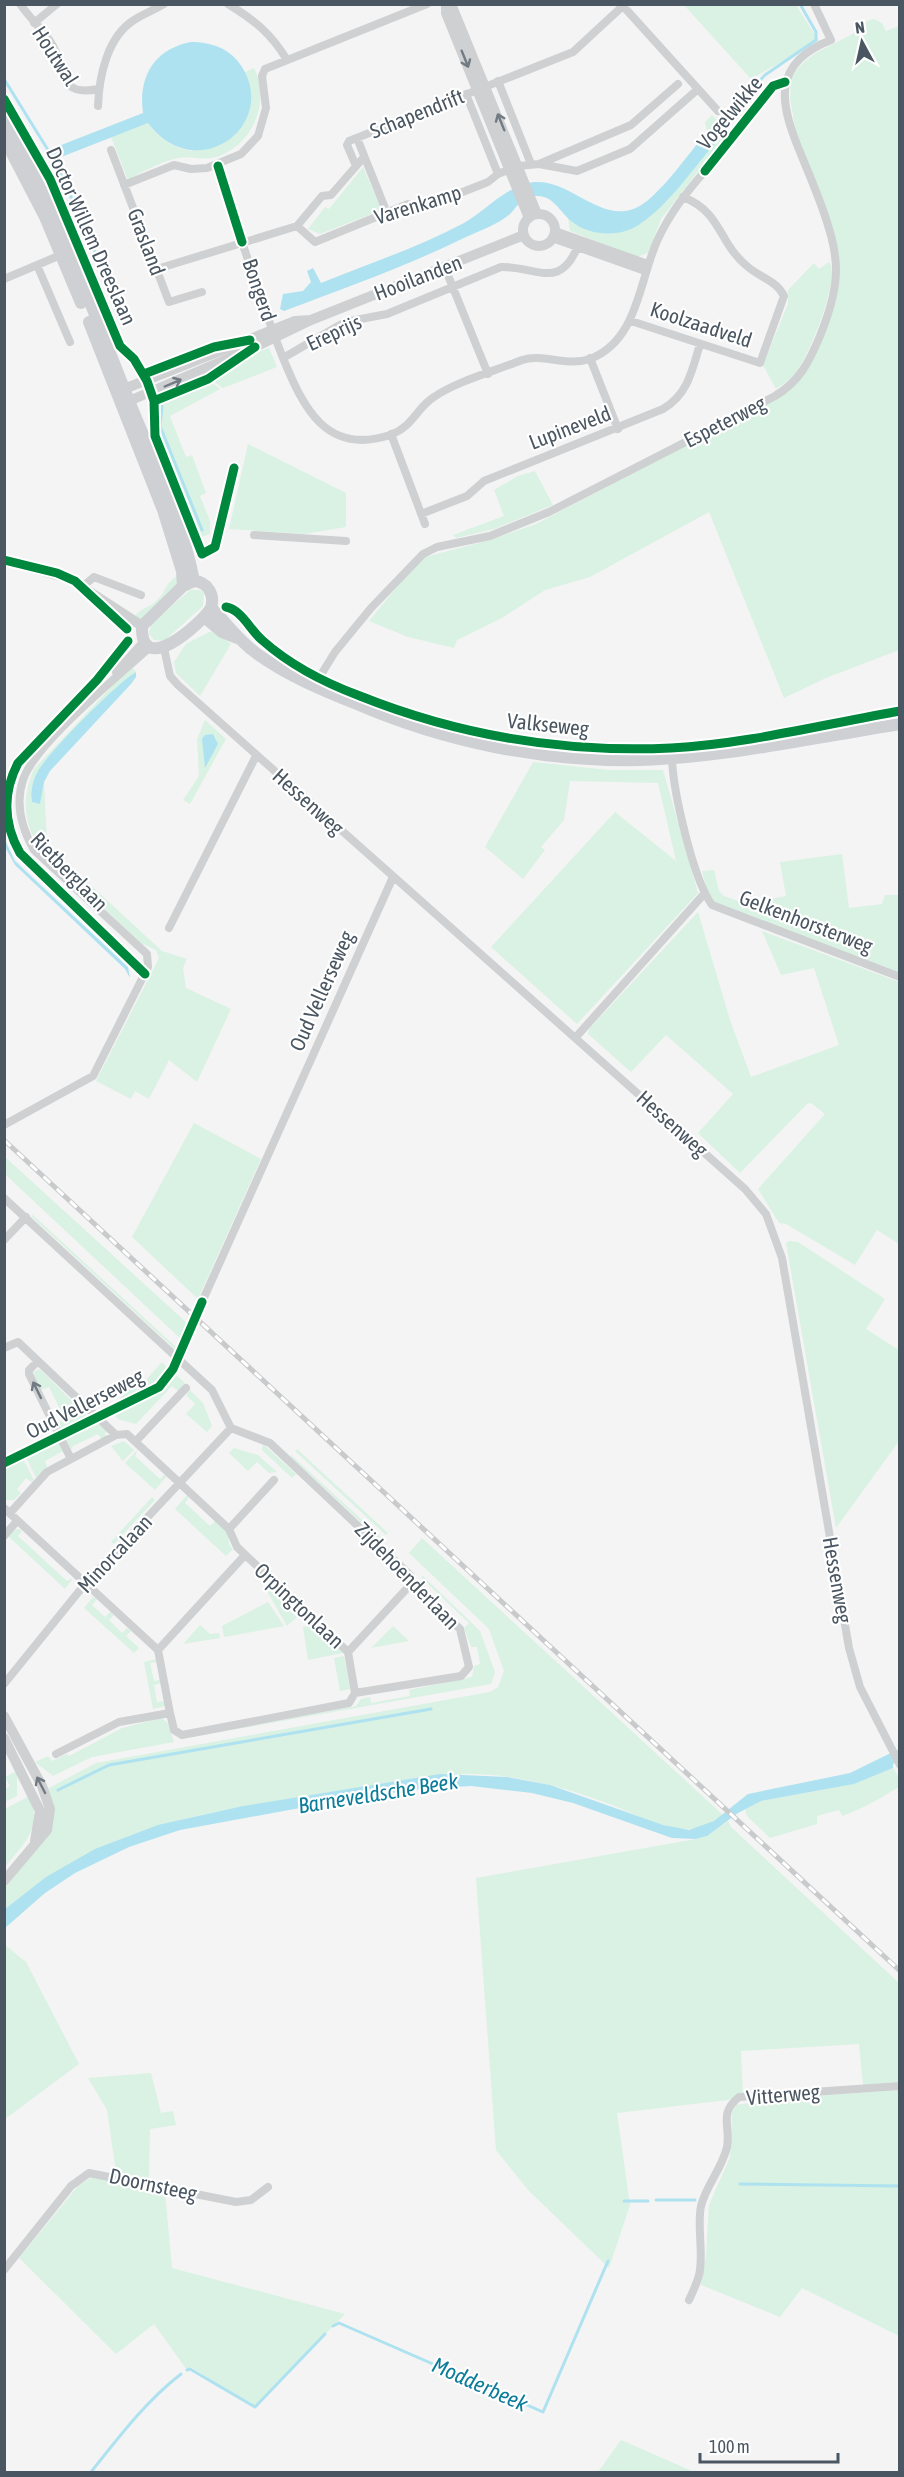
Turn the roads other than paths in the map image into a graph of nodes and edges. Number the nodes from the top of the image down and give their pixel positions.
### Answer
1 (20, 4) edge
2 (57, 4) edge
3 (164, 4) edge
4 (228, 4) edge
5 (428, 4) edge
6 (446, 4) edge
7 (451, 4) edge
8 (814, 4) edge
9 (624, 5) edge
10 (34, 23) junction
11 (287, 60) junction
12 (498, 81) junction
13 (678, 84) dead end
14 (482, 88) junction
15 (98, 89) junction
16 (698, 89) junction
17 (466, 94) junction
18 (98, 106) dead end
19 (718, 111) dead end
20 (4, 121) edge
21 (631, 125) junction
22 (4, 138) edge
23 (357, 138) junction
24 (641, 140) junction
25 (111, 150) dead end
26 (567, 151) junction
27 (364, 157) junction
28 (535, 164) junction
29 (356, 166) junction
30 (568, 170) junction
31 (705, 171) dead end
32 (516, 173) junction
33 (498, 174) junction
34 (124, 185) junction
35 (682, 197) junction
36 (387, 213) junction
37 (533, 216) junction
38 (297, 226) junction
39 (524, 235) junction
40 (554, 235) junction
41 (242, 242) junction
42 (579, 244) junction
43 (65, 253) junction
44 (37, 265) junction
45 (445, 268) junction
46 (647, 268) junction
47 (157, 269) junction
48 (4, 279) edge
49 (453, 288) junction
50 (202, 292) dead end
51 (631, 321) junction
52 (274, 335) junction
53 (70, 342) dead end
54 (700, 344) junction
55 (283, 358) junction
56 (590, 358) junction
57 (488, 374) junction
58 (124, 396) junction
59 (618, 429) junction
60 (391, 434) junction
61 (421, 514) junction
62 (425, 524) dead end
63 (254, 535) dead end
64 (346, 541) dead end
65 (4, 560) edge
66 (189, 584) junction
67 (82, 587) junction
68 (141, 595) dead end
69 (207, 612) junction
70 (142, 626) junction
71 (147, 644) junction
72 (164, 648) junction
73 (314, 686) junction
74 (900, 724) edge
75 (256, 756) junction
76 (672, 758) junction
77 (393, 877) junction
78 (704, 894) junction
79 (169, 928) dead end
80 (900, 977) edge
81 (576, 1037) junction
82 (4, 1125) edge
83 (4, 1198) edge
84 (26, 1217) junction
85 (4, 1240) edge
86 (202, 1302) dead end
87 (4, 1348) edge
88 (38, 1361) junction
89 (186, 1388) dead end
90 (231, 1428) junction
91 (116, 1435) junction
92 (136, 1442) junction
93 (71, 1459) junction
94 (274, 1480) dead end
95 (180, 1484) junction
96 (7, 1510) edge
97 (17, 1521) junction
98 (229, 1529) junction
99 (4, 1536) edge
100 (245, 1555) junction
101 (412, 1583) junction
102 (85, 1584) junction
103 (158, 1650) junction
104 (348, 1652) junction
105 (4, 1684) edge
106 (355, 1693) junction
107 (170, 1713) junction
108 (4, 1716) edge
109 (4, 1738) edge
110 (56, 1754) dead end
111 (899, 1763) edge
112 (34, 1844) junction
113 (4, 1881) edge
114 (900, 2086) edge
115 (268, 2187) dead end
116 (4, 2270) edge
117 (689, 2300) dead end

1 - 10 street, Houtwal
2 - 10 street
3 - 15 street
4 - 11 street
5 - 11 street
6 -> 14 street
7 - 14 street
8 - 73 street, Espeterweg
9 - 12 street, Schapendrift
9 - 16 street
10 - 15 street, Houtwal
11 - 34 street
12 - 14 street, Schapendrift
12 - 28 street
13 - 21 street
14 - 17 street, Schapendrift
14 - 32 street
15 - 18 street
16 - 19 street
16 - 24 street
17 - 23 street, Schapendrift
17 - 33 street
20 - 43 main road, Doctor Willem Dreeslaan
21 - 24 street
21 - 26 street
22 - 43 main road, Doctor Willem Dreeslaan
23 - 27 street, Schapendrift
23 - 29 street, Schapendrift
24 - 30 street
25 - 34 street, Grasland
26 - 28 street
26 - 30 street
27 - 29 street, Schapendrift
27 - 36 street
28 - 30 street
28 - 32 street, Varenkamp
29 - 38 street, Schapendrift
31 - 35 street, Vogelwikke
32 - 33 street, Varenkamp
32 - 37 street
33 - 36 street, Varenkamp
34 - 47 street, Grasland
35 - 46 street, Vogelwikke
35 - 54 street, Koolzaadveld
36 - 38 street, Varenkamp
37 - 39 street
37 - 40 street
38 - 41 street
39 - 40 street
39 - 45 street, Hooilanden
40 - 42 street
41 - 47 street
41 - 52 street, Bongerd
42 - 46 street
42 - 49 street, Ereprijs
43 - 44 street
43 - 58 main road, Doctor Willem Dreeslaan
44 - 48 street
44 - 53 street
45 - 49 street
45 - 52 street, Hooilanden
46 - 51 street, Vogelwikke
47 - 50 street, Grasland
49 - 55 street, Ereprijs
49 - 57 street
51 - 54 street, Koolzaadveld
51 - 56 street, Vogelwikke
52 - 55 street, Vogelwikke
52 - 58 street, Hooilanden
54 - 59 street, Lupineveld
55 - 60 street, Vogelwikke
56 - 57 street, Vogelwikke
56 - 59 street
57 - 60 street, Vogelwikke
58 - 66 main road, Doctor Willem Dreeslaan
59 - 61 street, Lupineveld
60 - 61 street
61 - 62 street
63 - 64 street
65 - 67 street
66 - 69 main road
66 - 70 main road
67 - 68 street
67 - 70 street
69 - 72 main road
69 - 73 main road, Valkseweg
70 - 71 main road
71 - 72 main road
71 - 82 street, Rietberglaan
72 - 75 street, Hessenweg
73 - 76 main road, Valkseweg
74 - 76 main road, Valkseweg
75 - 77 street, Hessenweg
75 - 79 street
76 - 78 street
77 - 81 street, Hessenweg
77 - 86 street, Oud Vellerseweg
78 - 80 street, Gelkenhorsterweg
78 - 81 street
81 - 111 street, Hessenweg
83 - 84 street
84 - 85 street
84 - 90 street
87 - 88 street
88 - 91 street
93 -> 88 street
89 - 92 street
90 - 95 street, Minorcalaan
90 - 101 street, Zijdehoenderlaan
91 - 92 street
91 - 93 street
92 - 95 street, Orpingtonlaan
93 - 96 street
94 - 98 street
95 - 98 street, Orpingtonlaan
95 - 102 street, Minorcalaan
96 - 97 street
97 - 99 street
97 - 102 street
98 - 100 street, Orpingtonlaan
100 - 103 street, Orpingtonlaan
100 - 104 street, Orpingtonlaan
101 - 104 street
101 - 106 street, Zijdehoenderlaan
102 - 103 street
102 - 105 street, Minorcalaan
103 - 107 street
104 - 106 street, Orpingtonlaan
106 - 107 street, Zijdehoenderlaan
107 - 110 street
112 -> 108 street
109 - 112 street
112 - 113 street
114 - 117 street, Vitterweg
115 - 116 street, Doornsteeg

